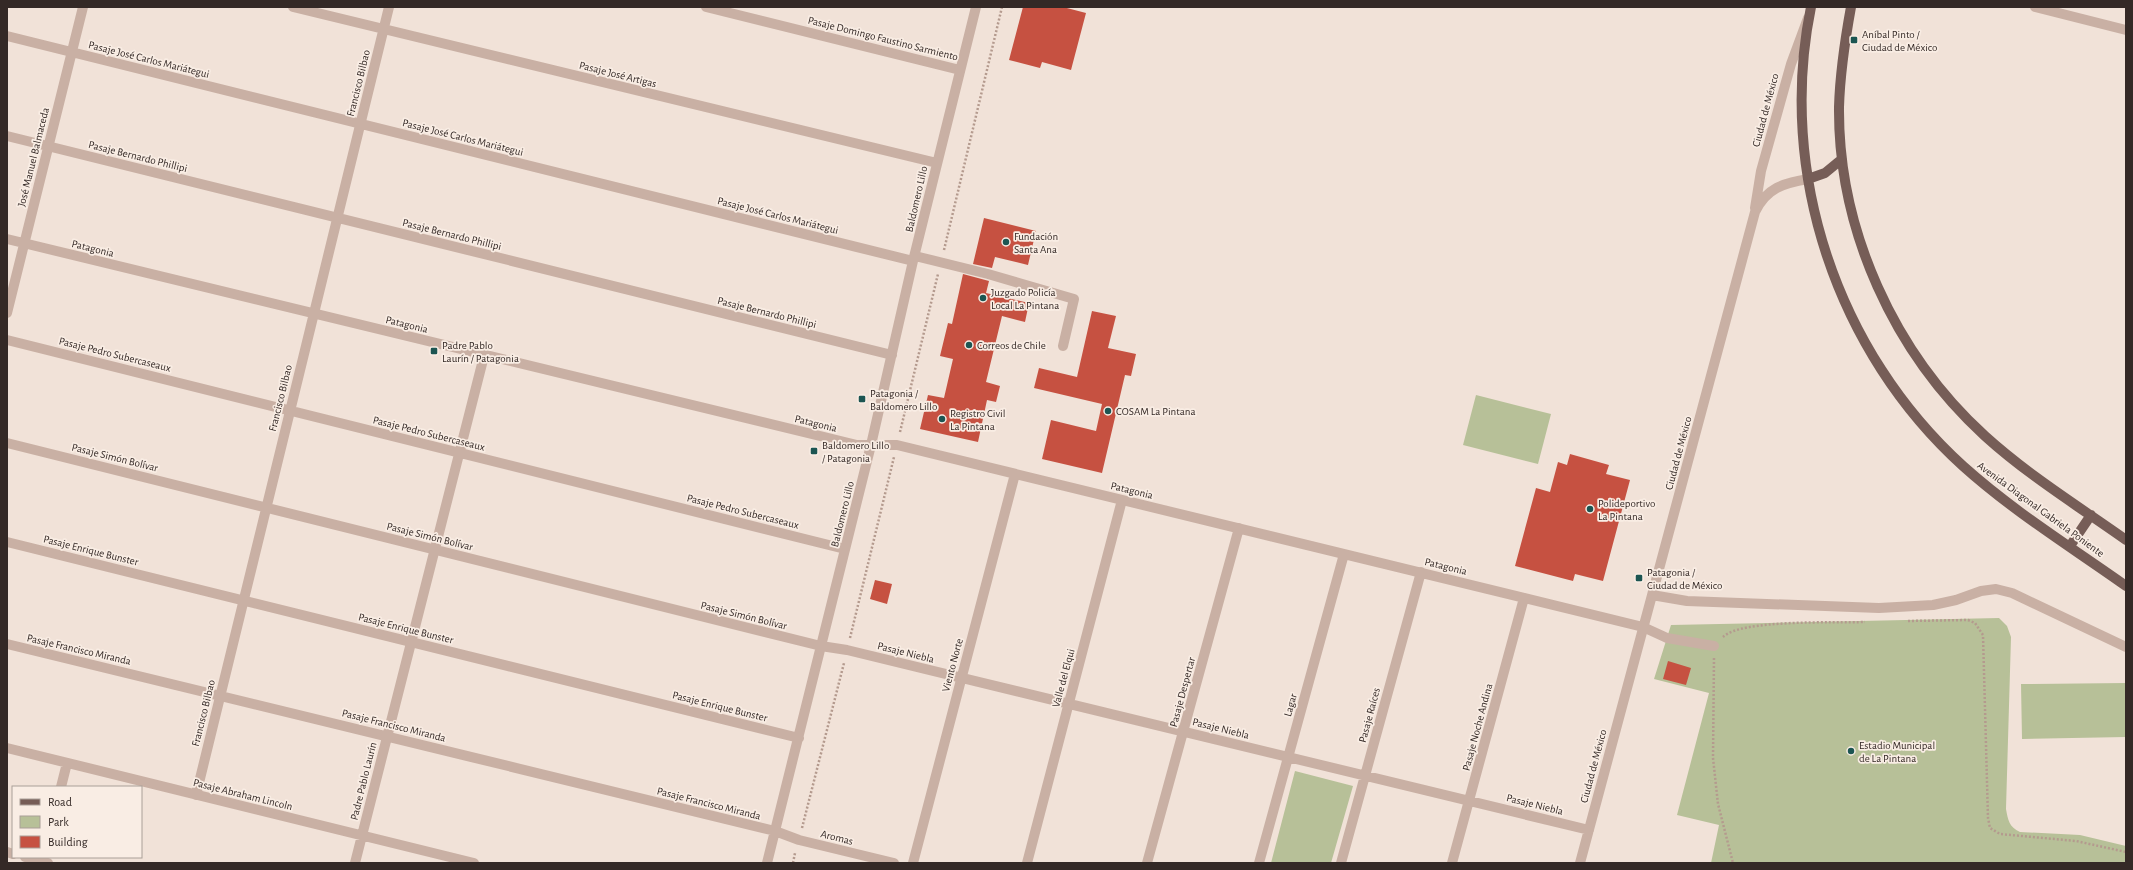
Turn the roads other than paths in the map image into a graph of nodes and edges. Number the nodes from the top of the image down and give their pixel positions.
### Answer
1 (83, 7) edge
2 (293, 7) edge
3 (389, 7) edge
4 (706, 7) edge
5 (976, 7) edge
6 (1851, 7) edge
7 (2035, 7) edge
8 (1810, 12) edge
9 (383, 30) junction
10 (2126, 30) edge
11 (7, 36) edge
12 (71, 52) junction
13 (960, 70) junction
14 (360, 124) junction
15 (7, 136) edge
16 (48, 146) junction
17 (1842, 159) junction
18 (937, 163) junction
19 (1808, 179) junction
20 (1755, 212) junction
21 (337, 217) junction
22 (7, 239) edge
23 (24, 243) junction
24 (914, 259) junction
25 (7, 313) edge
26 (313, 314) junction
27 (7, 340) edge
28 (1063, 346) dead end
29 (892, 355) junction
30 (484, 356) junction
31 (290, 410) junction
32 (7, 442) edge
33 (871, 445) junction
34 (460, 453) junction
35 (1015, 474) junction
36 (1122, 500) junction
37 (266, 508) junction
38 (2091, 515) junction
39 (1239, 528) junction
40 (2126, 540) edge
41 (7, 542) edge
42 (2070, 546) junction
43 (845, 549) junction
44 (435, 550) junction
45 (1344, 554) junction
46 (1421, 572) junction
47 (2126, 586) edge
48 (1652, 595) junction
49 (1524, 598) junction
50 (243, 600) junction
51 (1643, 627) junction
52 (412, 642) junction
53 (7, 644) edge
54 (821, 646) junction
55 (1714, 646) road end
56 (2126, 646) edge
57 (847, 650) joint
58 (962, 678) junction
59 (220, 695) junction
60 (1069, 704) junction
61 (1183, 732) junction
62 (387, 736) junction
63 (798, 738) junction
64 (7, 748) edge
65 (1288, 757) junction
66 (67, 763) junction
67 (1365, 775) junction
68 (61, 786) edge
69 (196, 795) junction
70 (1469, 801) junction
71 (1589, 830) junction
72 (775, 831) junction
73 (362, 836) junction
74 (30, 858) edge
75 (43, 861) edge
76 (354, 863) edge
77 (474, 863) edge
78 (767, 863) edge
79 (894, 863) edge
80 (912, 863) edge
81 (1027, 863) edge
82 (1147, 863) edge
83 (1259, 863) edge
84 (1341, 863) edge
85 (1452, 863) edge
86 (1580, 863) edge

1 - 12 street, José Manuel Balmaceda
2 - 9 street, Pasaje José Artigas
3 - 9 street, Francisco Bilbao
4 - 13 street, Pasaje Domingo Faustino Sarmiento
5 - 13 street, Baldomero Lillo
6 - 17 main road, Avenida Diagonal Gabriela Poniente
7 - 10 street
8 - 19 main road, Avenida Diagonal Gabriela Poniente
8 - 20 street, Ciudad de México
9 - 14 street, Francisco Bilbao
9 - 18 street, Pasaje José Artigas
11 - 12 street, Pasaje José Carlos Mariátegui
12 - 14 street, Pasaje José Carlos Mariátegui
12 - 16 street, José Manuel Balmaceda
13 - 18 street, Baldomero Lillo
14 - 21 street, Francisco Bilbao
14 - 24 street, Pasaje José Carlos Mariátegui
15 - 16 street, Pasaje Bernardo Phillipi
16 - 21 street, Pasaje Bernardo Phillipi
16 - 23 street, José Manuel Balmaceda
17 - 19 main road
17 - 38 main road, Avenida Diagonal Gabriela Poniente
18 - 24 street, Baldomero Lillo
19 - 20 street, Ciudad de México
19 - 42 main road, Avenida Diagonal Gabriela Poniente
20 - 48 street, Ciudad de México
21 - 26 street, Francisco Bilbao
21 - 29 street, Pasaje Bernardo Phillipi
22 - 23 street, Patagonia
23 - 25 street, José Manuel Balmaceda
23 - 26 street, Patagonia
24 - 28 street, Pasaje José Carlos Mariátegui
24 - 29 street, Baldomero Lillo
26 - 30 street, Patagonia
26 - 31 street, Francisco Bilbao
27 - 31 street, Pasaje Pedro Subercaseaux
29 - 33 street, Baldomero Lillo
30 - 33 street, Patagonia
30 - 34 street, Padre Pablo Laurín
31 - 34 street, Pasaje Pedro Subercaseaux
31 - 37 street, Francisco Bilbao
32 - 37 street, Pasaje Simón Bolívar
33 - 35 street, Patagonia
33 - 43 street, Baldomero Lillo
34 - 43 street, Pasaje Pedro Subercaseaux
34 - 44 street, Padre Pablo Laurín
35 - 36 street, Patagonia
35 - 58 street, Viento Norte
36 - 39 street, Patagonia
36 - 60 street, Valle del Elqui
37 - 44 street, Pasaje Simón Bolívar
37 - 50 street, Francisco Bilbao
38 - 40 main road, Avenida Diagonal Gabriela Poniente
38 - 42 main road
39 - 45 street, Patagonia
39 - 61 street, Pasaje Despertar
41 - 50 street, Pasaje Enrique Bunster
42 - 47 main road, Avenida Diagonal Gabriela Poniente
43 - 54 street, Baldomero Lillo
44 - 52 street, Padre Pablo Laurín
44 - 54 street, Pasaje Simón Bolívar
45 - 46 street, Patagonia
45 - 65 street, Lagar
46 - 49 street, Patagonia
46 - 67 street, Pasaje Raíces
48 - 51 street, Ciudad de México
48 - 56 street
49 - 51 street, Patagonia
49 - 70 street, Pasaje Noche Andina
50 - 52 street, Pasaje Enrique Bunster
50 - 59 street, Francisco Bilbao
51 - 55 street, Patagonia
51 - 71 street, Ciudad de México
52 - 62 street, Padre Pablo Laurín
52 - 63 street, Pasaje Enrique Bunster
53 - 59 street, Pasaje Francisco Miranda
54 - 57 street, Pasaje Simón Bolívar
54 - 63 street, Baldomero Lillo
57 - 58 street, Pasaje Niebla
58 - 60 street, Pasaje Niebla
58 - 80 street, Viento Norte
59 - 62 street, Pasaje Francisco Miranda
59 - 69 street, Francisco Bilbao
60 - 61 street, Pasaje Niebla
60 - 81 street, Valle del Elqui
61 - 65 street, Pasaje Niebla
61 - 82 street, Pasaje Despertar
62 - 72 street, Pasaje Francisco Miranda
62 - 73 street, Padre Pablo Laurín
63 - 72 street, Baldomero Lillo
64 - 66 street, Pasaje Abraham Lincoln
65 - 67 street, Pasaje Niebla
65 - 83 street, Lagar
66 - 68 street
66 - 69 street, Pasaje Abraham Lincoln
67 - 70 street, Pasaje Niebla
67 - 84 street, Pasaje Raíces
69 - 73 street, Pasaje Abraham Lincoln
70 - 71 street, Pasaje Niebla
70 - 85 street, Pasaje Noche Andina
71 - 86 street, Ciudad de México
72 - 78 street, Baldomero Lillo
72 - 79 street, Aromas
73 - 76 street, Padre Pablo Laurín
73 - 77 street, Pasaje Abraham Lincoln
74 - 75 street

